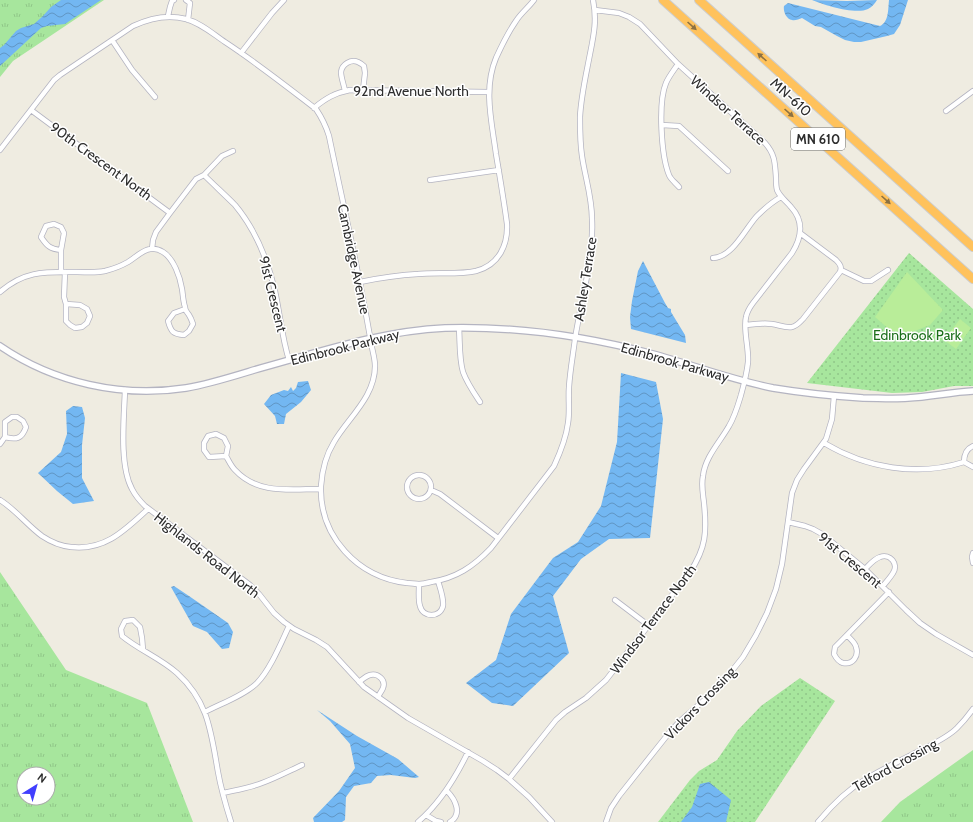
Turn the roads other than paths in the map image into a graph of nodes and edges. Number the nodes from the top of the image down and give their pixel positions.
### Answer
1 (174, 0) edge
2 (186, 0) edge
3 (284, 0) edge
4 (534, 0) edge
5 (593, 0) edge
6 (663, 0) edge
7 (698, 0) edge
8 (595, 10) junction
9 (168, 16) junction
10 (188, 20) junction
11 (112, 40) junction
12 (242, 53) junction
13 (678, 64) junction
14 (363, 90) junction
15 (345, 91) junction
16 (973, 91) edge
17 (488, 92) junction
18 (155, 97) dead end
19 (314, 108) junction
20 (31, 110) junction
21 (946, 111) dead end
22 (662, 125) junction
23 (843, 130) junction
24 (0, 150) edge
25 (233, 151) dead end
26 (499, 170) junction
27 (728, 171) dead end
28 (204, 175) junction
29 (430, 180) dead end
30 (679, 187) dead end
31 (781, 197) junction
32 (170, 213) junction
33 (800, 232) junction
34 (973, 241) edge
35 (973, 247) edge
36 (152, 249) junction
37 (61, 250) junction
38 (713, 258) dead end
39 (841, 270) junction
40 (888, 270) dead end
41 (63, 272) junction
42 (973, 279) edge
43 (360, 282) junction
44 (0, 292) edge
45 (66, 304) junction
46 (185, 309) junction
47 (746, 325) junction
48 (459, 328) junction
49 (576, 337) junction
50 (370, 338) junction
51 (0, 346) edge
52 (289, 360) junction
53 (744, 381) junction
54 (125, 390) junction
55 (973, 391) edge
56 (834, 396) junction
57 (480, 402) dead end
58 (5, 437) junction
59 (824, 443) junction
60 (0, 444) edge
61 (973, 446) edge
62 (226, 456) junction
63 (964, 462) junction
64 (973, 467) edge
65 (321, 489) junction
66 (431, 490) junction
67 (0, 500) edge
68 (148, 509) junction
69 (788, 522) junction
70 (498, 538) junction
71 (973, 553) edge
72 (973, 563) edge
73 (865, 569) junction
74 (438, 581) junction
75 (419, 584) junction
76 (883, 586) junction
77 (888, 592) junction
78 (615, 600) dead end
79 (648, 625) junction
80 (289, 626) junction
81 (847, 635) junction
82 (142, 650) junction
83 (973, 655) edge
84 (359, 682) junction
85 (378, 697) junction
86 (973, 709) edge
87 (205, 712) junction
88 (468, 752) junction
89 (302, 765) dead end
90 (509, 779) junction
91 (447, 791) junction
92 (223, 793) junction
93 (426, 815) junction
94 (231, 822) edge
95 (418, 822) edge
96 (441, 822) edge
97 (450, 822) edge
98 (552, 822) edge
99 (606, 822) edge
100 (818, 822) edge

1 - 9 street
2 - 10 street
3 - 12 street
4 - 17 street
5 - 8 street, Ashley Terrace
6 -> 42 highway, MN-610 / MN 610
23 -> 7 highway, MN-610 / MN 610
8 - 13 street, Windsor Terrace
8 - 49 street, Ashley Terrace
9 - 10 street, Cambridge Avenue
9 - 11 street
10 - 12 street, Cambridge Avenue
11 - 18 street
11 - 20 street
12 - 19 street, Cambridge Avenue
13 - 22 street
13 - 31 street, Windsor Terrace
14 - 15 street, 92nd Avenue North
14 - 15 street
14 - 17 street, 92nd Avenue North
15 - 19 street, 92nd Avenue North
16 - 21 street
17 - 26 street
19 - 43 street, Cambridge Avenue
20 - 24 street
20 - 32 street, 90th Crescent North
22 - 27 street
22 - 30 street
23 - 34 highway
23 - 35 highway, MN-610 / MN 610
25 - 28 street
26 - 29 street
26 - 43 street
28 - 32 street
28 - 52 street, 91st Crescent
31 - 33 street, Windsor Terrace
31 - 38 street
32 - 36 street
33 - 39 street
33 - 47 street
36 - 41 street
36 - 46 street
37 - 37 street
37 - 41 street
39 - 40 street
39 - 47 street
41 - 44 street
41 - 45 street
43 - 50 street, Cambridge Avenue
45 - 45 street
46 - 46 street
47 - 53 street
48 - 49 street, Edinbrook Parkway
48 - 50 street, Edinbrook Parkway
48 - 57 street
49 - 53 street, Edinbrook Parkway
49 - 70 street, Ashley Terrace
50 - 52 street, Edinbrook Parkway
50 - 65 street, Cambridge Avenue
51 - 54 street, Edinbrook Parkway
52 - 54 street, Edinbrook Parkway
53 - 56 street, Edinbrook Parkway
53 - 79 street, Windsor Terrace North
54 - 68 street, Highlands Road North
55 - 56 street, Edinbrook Parkway
56 - 59 street, Vickors Crossing
58 - 58 street
58 - 60 street
59 - 63 street
59 - 69 street, Vickors Crossing
61 - 63 street
62 - 62 street
62 - 65 street
63 - 64 street
65 - 75 street, Cambridge Avenue
66 - 66 street
66 - 70 street
67 - 68 street
68 - 80 street, Highlands Road North
69 - 73 street, 91st Crescent
69 - 99 street, Vickors Crossing
70 - 74 street, Ashley Terrace
71 - 72 street
73 - 76 street, 91st Crescent
73 - 76 street
74 - 75 street, Ashley Terrace
74 - 75 street
76 - 77 street, 91st Crescent
77 - 81 street, 91st Crescent
77 - 83 street, 91st Crescent
78 - 79 street
79 - 90 street, Windsor Terrace North
80 - 84 street, Highlands Road North
80 - 87 street
81 - 81 street, 91st Crescent
82 - 82 street
82 - 87 street
84 - 85 street, Highlands Road North
84 - 85 street
85 - 88 street, Highlands Road North
86 - 100 street, Telford Crossing
87 - 92 street
88 - 90 street, Highlands Road North
88 - 91 street
89 - 92 street
90 - 98 street, Highlands Road North
91 - 93 street
91 - 97 street
92 - 94 street
93 - 95 street
93 - 96 street

